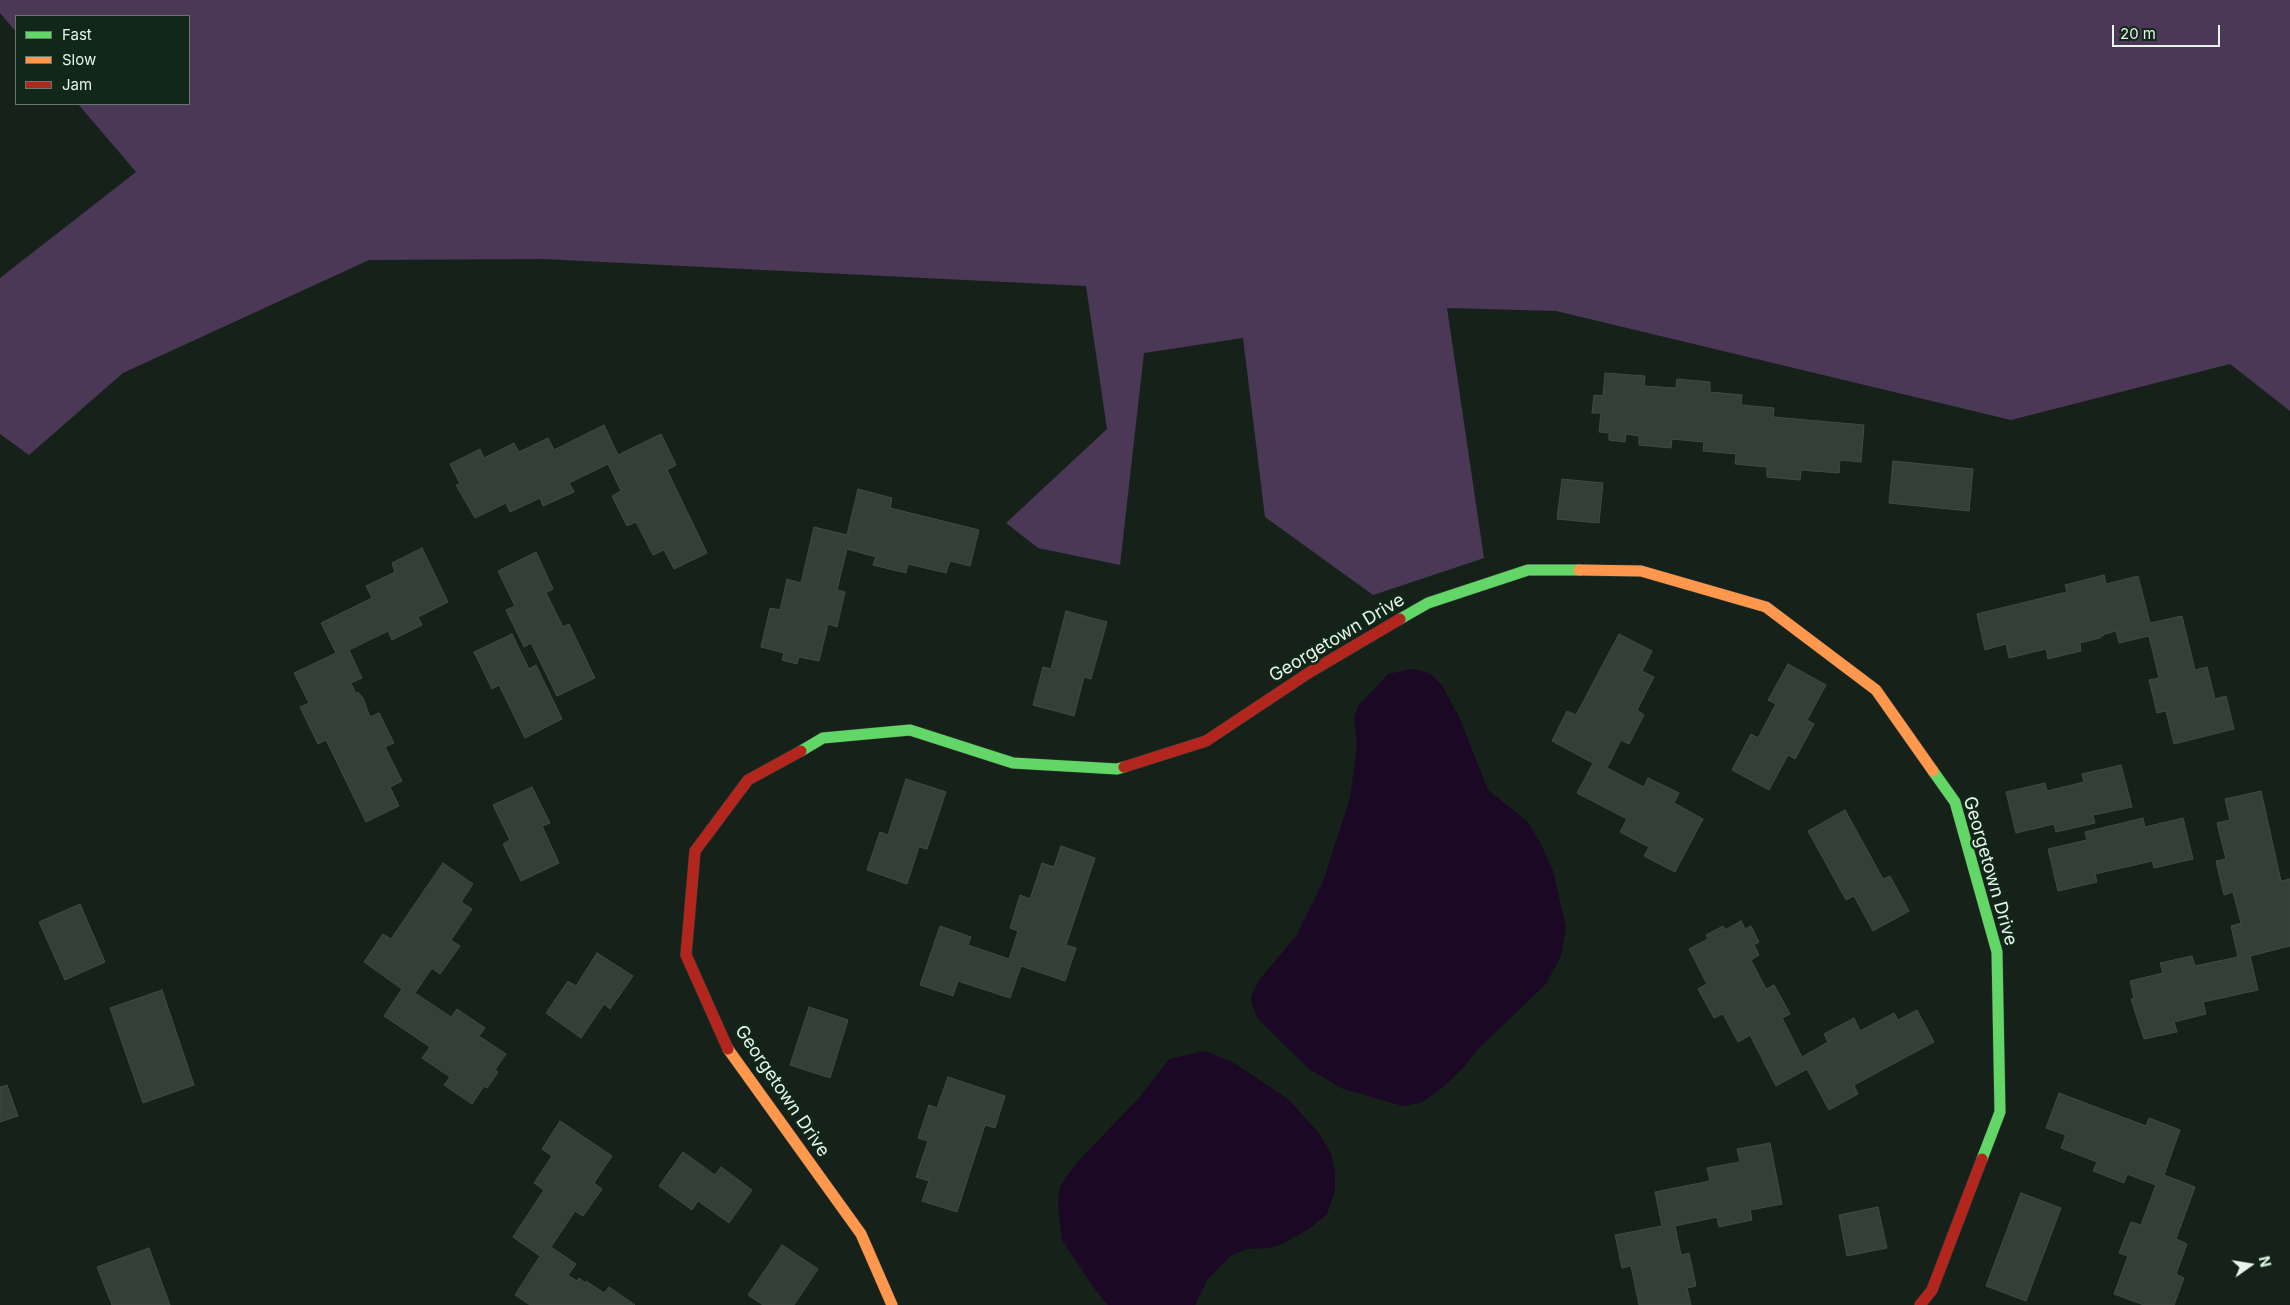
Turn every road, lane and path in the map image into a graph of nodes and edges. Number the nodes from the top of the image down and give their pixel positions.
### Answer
1 (892, 1305) edge
2 (1920, 1305) edge

1 - 2 street, Georgetown Drive

